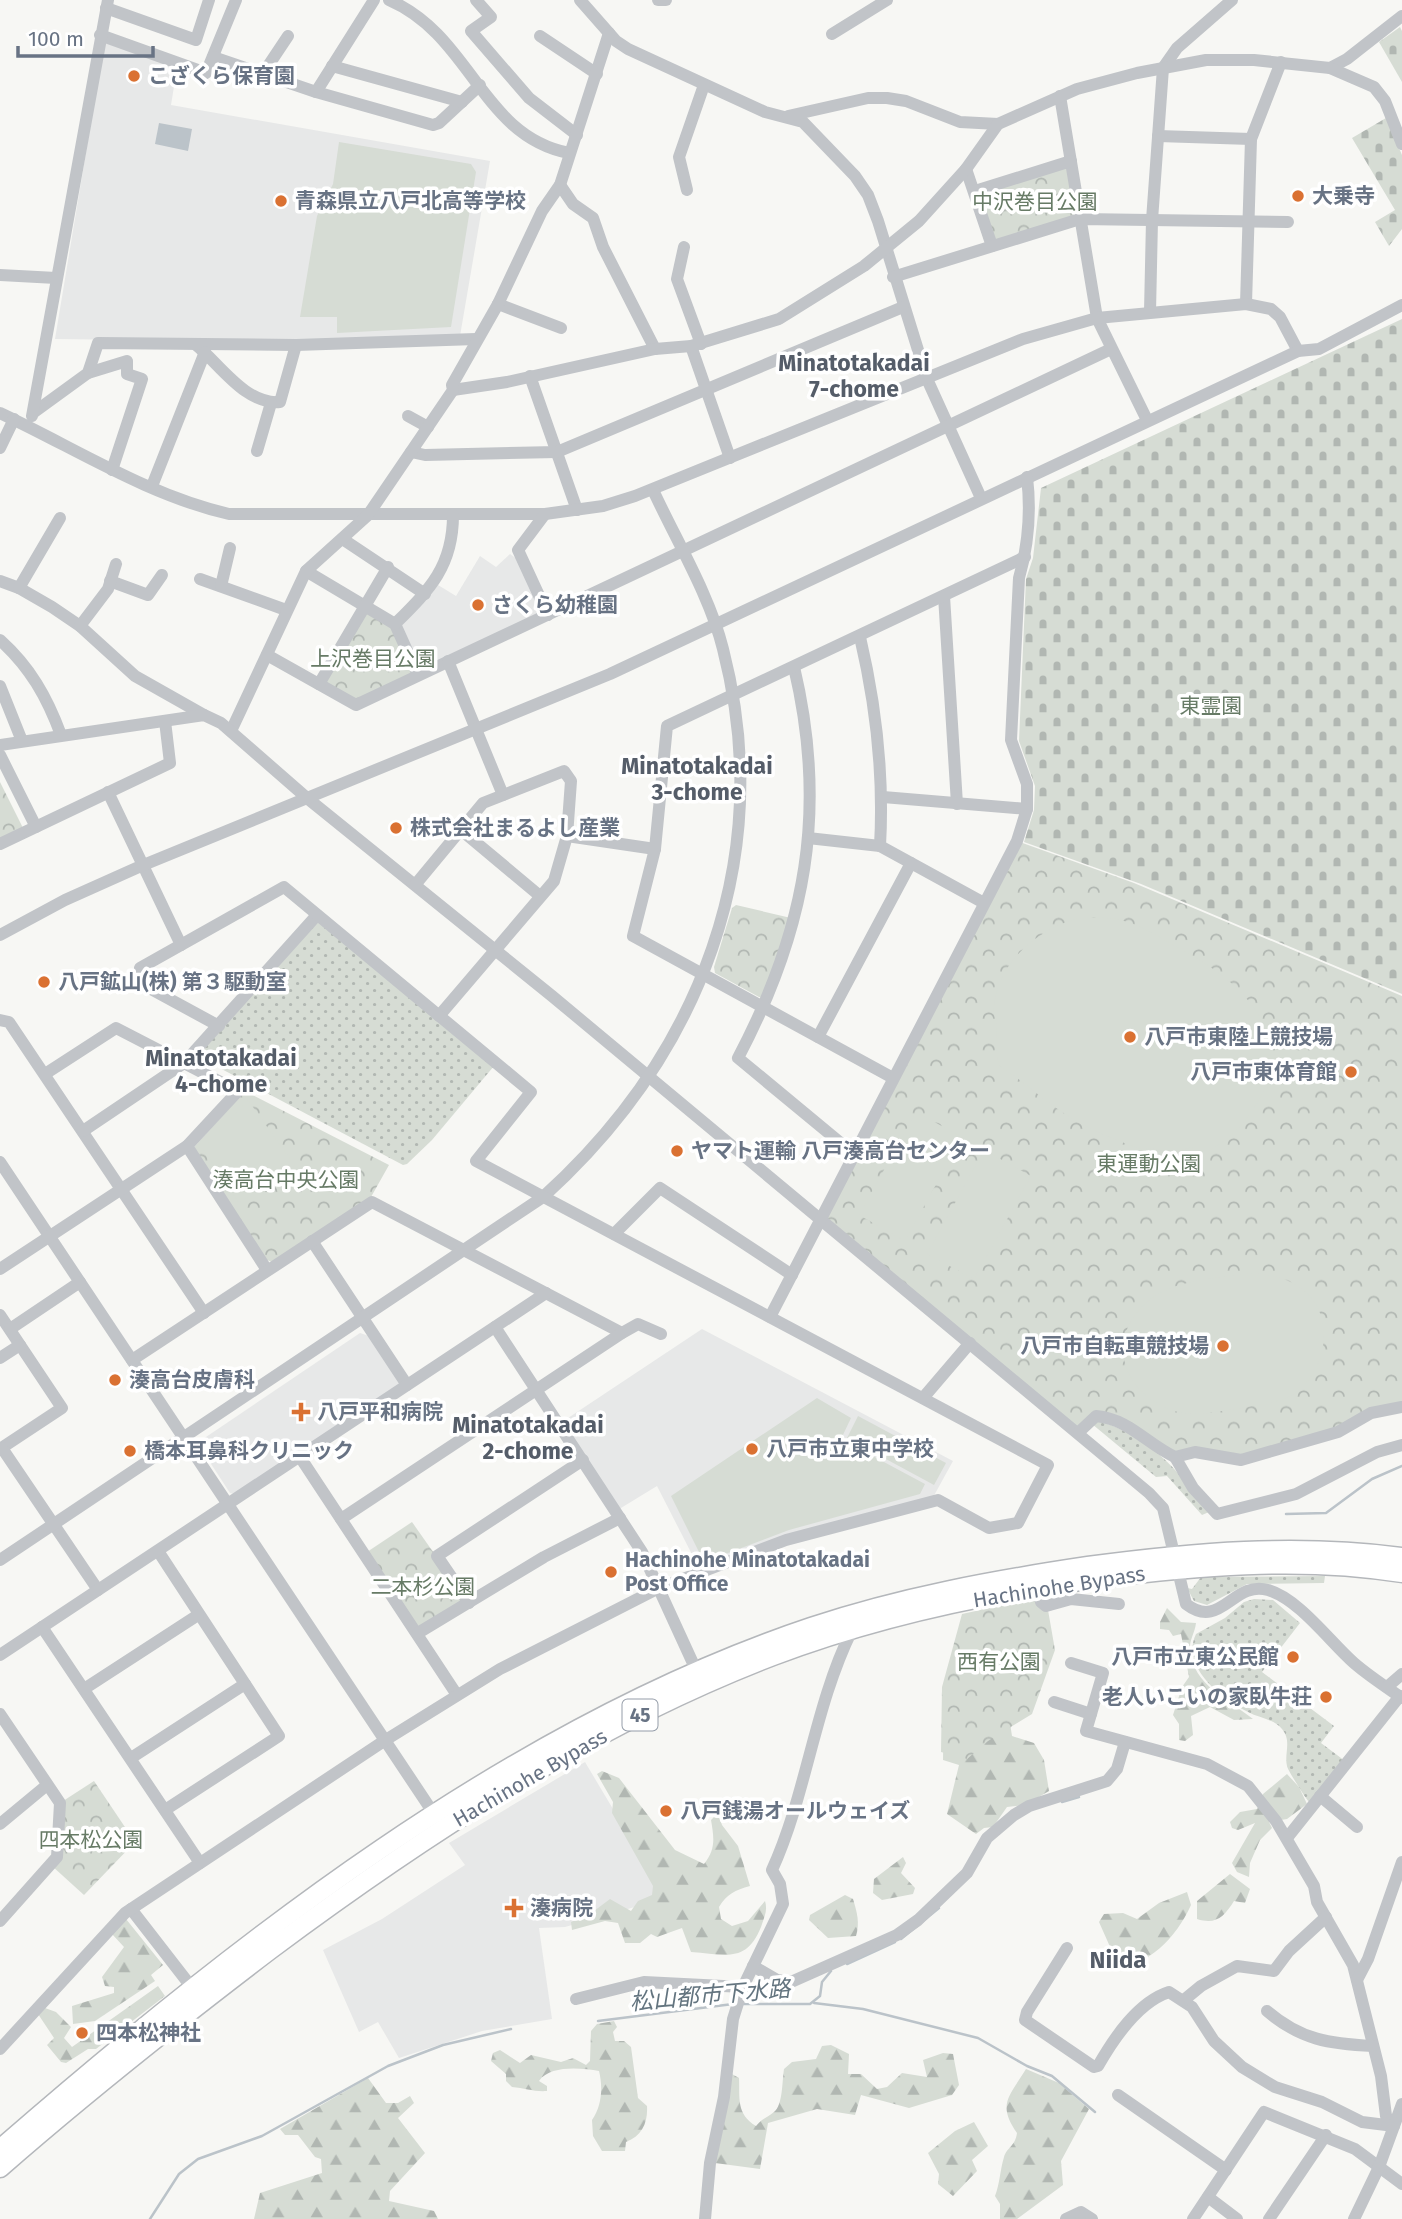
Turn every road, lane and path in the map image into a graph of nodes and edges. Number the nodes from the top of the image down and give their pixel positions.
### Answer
1 (209, 0) edge
2 (236, 0) edge
3 (374, 0) edge
4 (476, 0) edge
5 (601, 0) edge
6 (658, 0) edge
7 (666, 0) edge
8 (887, 0) edge
9 (1232, 0) edge
10 (399, 2) edge
11 (584, 3) edge
12 (107, 4) edge
13 (1402, 16) edge
14 (609, 33) junction
15 (832, 34) dead end
16 (100, 35) junction
17 (288, 36) dead end
18 (540, 36) dead end
19 (213, 57) junction
20 (1282, 62) junction
21 (332, 66) junction
22 (1163, 68) junction
23 (1330, 68) junction
24 (597, 74) junction
25 (262, 75) junction
26 (480, 85) junction
27 (704, 85) junction
28 (316, 92) junction
29 (1060, 96) junction
30 (462, 102) junction
31 (788, 116) junction
32 (998, 124) junction
33 (576, 135) junction
34 (1158, 136) junction
35 (1251, 139) junction
36 (1402, 144) edge
37 (569, 153) junction
38 (1071, 161) junction
39 (965, 169) junction
40 (560, 185) junction
41 (687, 190) dead end
42 (975, 191) junction
43 (1080, 219) junction
44 (1152, 220) junction
45 (1248, 222) junction
46 (1288, 222) dead end
47 (992, 246) junction
48 (684, 247) dead end
49 (885, 250) junction
50 (0, 275) edge
51 (893, 277) junction
52 (56, 278) junction
53 (498, 304) junction
54 (1246, 304) junction
55 (1402, 305) edge
56 (903, 307) junction
57 (1150, 312) junction
58 (1097, 318) junction
59 (561, 328) dead end
60 (476, 339) junction
61 (296, 345) junction
62 (696, 345) junction
63 (200, 348) junction
64 (655, 349) junction
65 (1111, 349) junction
66 (1298, 351) junction
67 (88, 373) junction
68 (530, 376) junction
69 (927, 379) junction
70 (453, 390) junction
71 (707, 390) junction
72 (271, 403) junction
73 (0, 413) edge
74 (33, 413) junction
75 (408, 416) dead end
76 (14, 419) junction
77 (1147, 420) junction
78 (29, 427) junction
79 (428, 427) junction
80 (949, 427) junction
81 (0, 448) edge
82 (257, 451) dead end
83 (411, 452) junction
84 (557, 452) junction
85 (730, 458) junction
86 (112, 470) junction
87 (1027, 477) junction
88 (152, 486) junction
89 (653, 490) junction
90 (981, 498) junction
91 (577, 510) junction
92 (545, 514) junction
93 (368, 515) junction
94 (453, 515) junction
95 (60, 518) dead end
96 (344, 540) junction
97 (230, 548) dead end
98 (681, 551) junction
99 (1025, 557) junction
100 (116, 564) dead end
101 (388, 567) junction
102 (306, 571) junction
103 (162, 575) dead end
104 (200, 579) dead end
105 (0, 581) edge
106 (110, 581) junction
107 (221, 586) junction
108 (19, 588) junction
109 (425, 594) junction
110 (944, 596) junction
111 (365, 606) junction
112 (286, 610) junction
113 (548, 614) junction
114 (715, 623) junction
115 (395, 624) junction
116 (80, 626) junction
117 (860, 636) junction
118 (0, 640) edge
119 (267, 654) junction
120 (448, 662) junction
121 (794, 667) junction
122 (418, 676) junction
123 (319, 684) junction
124 (0, 686) edge
125 (733, 697) junction
126 (204, 715) junction
127 (165, 721) junction
128 (475, 729) junction
129 (231, 731) junction
130 (61, 735) junction
131 (22, 741) junction
132 (0, 744) edge
133 (0, 755) edge
134 (108, 793) junction
135 (503, 795) junction
136 (883, 797) junction
137 (307, 798) junction
138 (957, 804) junction
139 (1027, 809) junction
140 (36, 827) junction
141 (461, 830) junction
142 (566, 836) junction
143 (808, 838) junction
144 (0, 844) edge
145 (880, 846) junction
146 (655, 849) junction
147 (911, 863) junction
148 (141, 866) junction
149 (415, 885) junction
150 (541, 896) junction
151 (984, 903) junction
152 (317, 915) junction
153 (0, 935) edge
154 (181, 945) junction
155 (494, 950) junction
156 (703, 975) junction
157 (764, 1009) junction
158 (439, 1016) junction
159 (0, 1020) edge
160 (219, 1026) junction
161 (818, 1037) junction
162 (184, 1063) junction
163 (44, 1074) junction
164 (649, 1078) junction
165 (893, 1078) junction
166 (83, 1131) junction
167 (187, 1146) junction
168 (854, 1154) junction
169 (0, 1162) edge
170 (121, 1189) junction
171 (543, 1197) junction
172 (821, 1219) junction
173 (614, 1234) junction
174 (50, 1236) junction
175 (312, 1241) junction
176 (466, 1251) junction
177 (0, 1269) edge
178 (267, 1270) junction
179 (792, 1275) junction
180 (80, 1282) junction
181 (546, 1293) junction
182 (204, 1313) junction
183 (0, 1315) edge
184 (770, 1317) junction
185 (364, 1319) junction
186 (495, 1327) junction
187 (10, 1329) junction
188 (622, 1333) junction
189 (660, 1334) dead end
190 (970, 1343) junction
191 (20, 1345) junction
192 (0, 1358) edge
193 (132, 1360) junction
194 (407, 1385) junction
195 (536, 1390) junction
196 (923, 1398) junction
197 (1402, 1407) edge
198 (1079, 1433) junction
199 (184, 1439) junction
200 (1402, 1445) edge
201 (1, 1449) edge
202 (300, 1457) junction
203 (1175, 1457) junction
204 (583, 1460) junction
205 (228, 1504) junction
206 (620, 1518) junction
207 (341, 1519) junction
208 (53, 1525) junction
209 (158, 1551) junction
210 (1402, 1557) edge
211 (0, 1560) edge
212 (1176, 1562) junction
213 (1402, 1573) edge
214 (659, 1588) junction
215 (1038, 1588) junction
216 (97, 1590) junction
217 (469, 1602) junction
218 (1119, 1604) dead end
219 (198, 1615) junction
220 (43, 1627) junction
221 (852, 1630) junction
222 (418, 1633) junction
223 (0, 1655) edge
224 (1071, 1663) dead end
225 (697, 1672) junction
226 (1402, 1674) edge
227 (244, 1684) junction
228 (1387, 1687) junction
229 (84, 1689) junction
230 (457, 1695) junction
231 (1401, 1697) edge
232 (1054, 1702) dead end
233 (0, 1714) edge
234 (1091, 1714) junction
235 (12, 1732) junction
236 (0, 1741) edge
237 (384, 1741) junction
238 (1125, 1742) junction
239 (131, 1758) junction
240 (47, 1785) junction
241 (1320, 1796) junction
242 (165, 1810) junction
243 (439, 1822) junction
244 (0, 1824) edge
245 (1357, 1827) dead end
246 (1287, 1838) junction
247 (1402, 1861) edge
248 (200, 1863) junction
249 (131, 1909) junction
250 (1326, 1917) junction
251 (0, 1921) edge
252 (1067, 1948) dead end
253 (753, 1966) junction
254 (1357, 1980) junction
255 (743, 1987) junction
256 (193, 1989) junction
257 (576, 1999) dead end
258 (1184, 2000) junction
259 (1267, 2011) dead end
260 (1373, 2046) junction
261 (0, 2049) edge
262 (1118, 2095) dead end
263 (1402, 2104) edge
264 (1394, 2126) junction
265 (1326, 2135) junction
266 (0, 2149) edge
267 (1379, 2167) junction
268 (0, 2168) edge
269 (1226, 2170) junction
270 (1402, 2184) edge
271 (1208, 2197) junction
272 (705, 2219) edge
273 (1066, 2219) edge
274 (1092, 2219) edge
275 (1193, 2219) edge
276 (1237, 2219) edge
277 (1269, 2219) edge
278 (1354, 2219) edge

1 - 12 street
2 - 19 street
3 - 21 street
4 - 33 street
5 - 11 street
6 - 7 street
8 - 15 street
9 - 22 street
10 - 26 street
11 - 14 street
12 - 16 street
13 - 23 street
14 - 24 street
14 - 27 street
16 - 19 street
16 - 52 street
17 - 25 street
18 - 24 street
19 - 25 street
20 - 22 street
20 - 23 street
20 - 35 street
21 - 28 street
21 - 30 street
22 - 29 street
22 - 34 street
23 - 36 street
24 - 33 street
25 - 28 street
26 - 30 street
26 - 37 street
27 - 31 street
27 - 41 street
28 - 30 street
29 - 32 street
29 - 38 street
31 - 32 street
31 - 49 street
32 - 39 street
33 - 37 street
34 - 35 street
34 - 44 street
35 - 45 street
37 - 40 street
38 - 42 street
38 - 43 street
39 - 42 street
39 - 49 street
40 - 53 street
40 - 64 street
42 - 47 street
43 - 44 street
43 - 47 street
43 - 58 street
44 - 45 street
44 - 57 street
45 - 46 street
45 - 54 street
47 - 51 street
48 - 62 street
49 - 51 street
49 - 62 street
50 - 52 street
51 - 56 street
52 - 74 street
53 - 59 street
53 - 60 street
54 - 57 street
54 - 66 street
55 - 66 street
56 - 69 street
56 - 71 street
57 - 58 street
58 - 65 street
58 - 69 street
60 - 61 street
60 - 70 street
61 - 63 street
61 - 72 street
62 - 64 street
62 - 71 street
63 - 67 street
63 - 72 street
63 - 88 street
64 - 68 street
65 - 77 street
65 - 80 street
66 - 77 street
67 - 74 street
67 - 86 street
68 - 70 street
68 - 84 street
69 - 80 street
69 - 85 street
70 - 79 street
71 - 84 street
71 - 85 street
72 - 82 street
73 - 76 street
74 - 78 street
75 - 79 street
76 - 78 street
76 - 81 street
77 - 87 street
78 - 86 street
79 - 83 street
80 - 90 street
80 - 98 street
83 - 84 street
83 - 93 street
84 - 91 street
85 - 89 street
86 - 88 street
87 - 90 street
87 - 99 street
88 - 93 street
89 - 91 street
89 - 98 street
90 - 114 street
91 - 92 street
92 - 94 street
92 - 113 street
93 - 94 street
93 - 96 street
94 - 109 street
95 - 108 street
96 - 101 street
96 - 102 street
97 - 107 street
98 - 113 street
98 - 114 street
99 - 110 street
99 - 139 street
100 - 106 street
101 - 109 street
101 - 111 street
102 - 111 street
102 - 112 street
103 - 106 street
104 - 107 street
105 - 108 street
106 - 116 street
107 - 112 street
108 - 116 street
109 - 115 street
110 - 117 street
110 - 138 street
111 - 115 street
111 - 123 street
112 - 119 street
113 - 120 street
114 - 125 street
114 - 128 street
115 - 122 street
116 - 126 street
117 - 121 street
117 - 136 street
118 - 130 street
119 - 123 street
119 - 129 street
120 - 122 street
120 - 128 street
121 - 125 street
121 - 143 street
122 - 123 street
124 - 131 street
125 - 146 street
125 - 156 street
126 - 127 street
126 - 129 street
127 - 130 street
127 - 134 street
128 - 135 street
128 - 137 street
129 - 137 street
130 - 131 street
131 - 132 street
133 - 140 street
134 - 140 street
134 - 148 street
135 - 141 street
135 - 142 street
136 - 138 street
136 - 145 street
137 - 148 street
137 - 149 street
138 - 139 street
139 - 151 street
140 - 144 street
141 - 149 street
141 - 150 street
142 - 146 street
142 - 150 street
143 - 145 street
143 - 157 street
145 - 147 street
146 - 156 street
147 - 151 street
147 - 161 street
148 - 153 street
148 - 154 street
149 - 155 street
150 - 155 street
151 - 165 street
152 - 154 street
152 - 158 street
152 - 160 street
154 - 160 street
155 - 158 street
155 - 164 street
156 - 157 street
156 - 164 street
157 - 161 street
157 - 168 street
158 - 171 street
159 - 163 street
160 - 162 street
161 - 165 street
162 - 163 street
162 - 166 street
162 - 167 street
163 - 166 street
164 - 171 street
164 - 172 street
165 - 168 street
166 - 170 street
167 - 170 street
167 - 178 street
168 - 172 street
169 - 174 street
170 - 174 street
170 - 182 street
171 - 173 street
171 - 176 street
172 - 179 street
172 - 190 street
173 - 179 street
173 - 184 street
174 - 177 street
174 - 180 street
175 - 176 street
175 - 178 street
175 - 185 street
176 - 181 street
176 - 185 street
178 - 182 street
179 - 184 street
180 - 187 street
180 - 193 street
181 - 186 street
181 - 188 street
182 - 193 street
183 - 187 street
184 - 196 street
185 - 194 street
185 - 199 street
186 - 194 street
186 - 195 street
187 - 191 street
188 - 189 street
188 - 195 street
190 - 196 street
190 - 198 street
191 - 192 street
191 - 201 street
193 - 199 street
194 - 202 street
195 - 204 street
195 - 207 street
196 - 214 street
197 - 203 street
198 - 203 street
198 - 212 street
199 - 205 street
199 - 208 street
200 - 203 street
201 - 208 street
202 - 205 street
202 - 207 street
204 - 206 street
204 - 217 street
205 - 209 street
205 - 237 street
206 - 214 street
206 - 217 street
207 - 222 street
208 - 211 street
208 - 216 street
209 - 216 street
209 - 219 street
210 - 212 highway, Hachinohe Bypass / 45
212 - 213 highway, Hachinohe Bypass / 45
212 - 215 highway, Hachinohe Bypass / 45
212 - 225 highway, Hachinohe Bypass / 45
212 - 228 street
214 - 225 street
214 - 230 street
215 - 218 street
215 - 221 highway, Hachinohe Bypass / 45
216 - 220 street
217 - 222 street
219 - 227 street
219 - 229 street
220 - 223 street
220 - 229 street
221 - 243 highway, Hachinohe Bypass / 45
221 - 253 street
222 - 230 street
224 - 234 street
225 - 243 highway, Hachinohe Bypass / 45
226 - 228 street
227 - 239 street
227 - 242 street
228 - 231 street
229 - 239 street
230 - 237 street
231 - 241 street
232 - 234 street
233 - 235 street
234 - 238 street
235 - 236 street
235 - 240 street
237 - 243 street
237 - 248 street
238 - 246 street
238 - 253 street
239 - 242 street
240 - 244 street
240 - 251 street
241 - 245 street
241 - 246 street
242 - 248 street
243 - 256 highway, Hachinohe Bypass / 45
243 - 268 highway, Hachinohe Bypass / 45
246 - 250 street
247 - 254 street
248 - 249 street
249 - 256 street
249 - 261 street
250 - 254 street
250 - 258 street
252 - 258 street
253 - 255 street
254 - 260 street
255 - 257 street
255 - 272 street
256 - 266 highway, Hachinohe Bypass / 45
258 - 264 street
259 - 260 street
260 - 264 street
262 - 269 street
263 - 264 street
264 - 267 street
265 - 267 street
265 - 269 street
265 - 277 street
267 - 270 street
267 - 278 street
269 - 271 street
271 - 275 street
271 - 276 street
273 - 274 street

